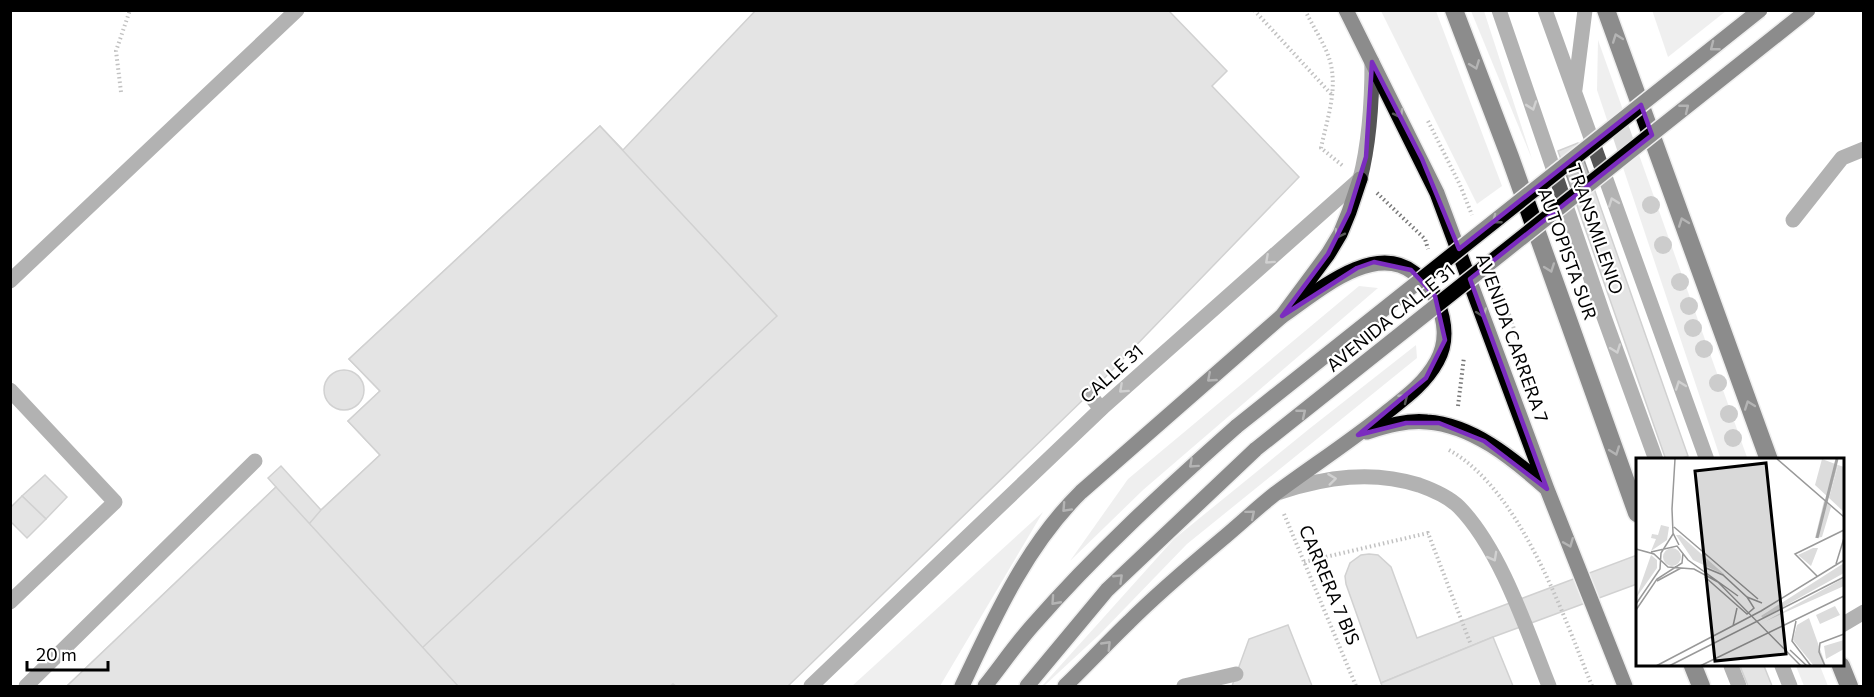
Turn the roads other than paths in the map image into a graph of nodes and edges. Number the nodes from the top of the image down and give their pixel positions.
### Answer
1 (297, 10) edge
2 (1346, 10) edge
3 (1454, 10) edge
4 (1499, 10) edge
5 (1545, 10) edge
6 (1585, 10) edge
7 (1606, 10) edge
8 (1760, 10) edge
9 (1808, 10) edge
10 (1372, 62) junction
11 (1574, 95) junction
12 (1863, 149) edge
13 (1360, 179) junction
14 (1793, 220) dead end
15 (10, 281) edge
16 (1282, 316) junction
17 (10, 390) edge
18 (1089, 394) dead end
19 (1101, 409) junction
20 (1358, 435) junction
21 (1655, 458) edge
22 (1706, 458) edge
23 (1768, 458) edge
24 (255, 461) dead end
25 (1547, 489) junction
26 (1276, 494) junction
27 (1636, 510) edge
28 (10, 602) edge
29 (1863, 612) edge
30 (1844, 624) edge
31 (1693, 667) edge
32 (1731, 667) edge
33 (1782, 667) edge
34 (1841, 667) edge
35 (1236, 674) dead end
36 (26, 687) edge
37 (811, 687) edge
38 (962, 687) edge
39 (985, 687) edge
40 (1027, 687) edge
41 (1065, 687) edge
42 (1184, 687) edge
43 (1549, 687) edge
44 (1625, 687) edge
45 (1701, 687) edge
46 (1738, 687) edge
47 (1790, 687) edge
48 (1849, 687) edge

1 - 15 street
2 - 10 main road, AVENIDA CARRERA 7
3 -> 27 highway, AUTOPISTA SUR
4 -> 21 street, TRANSMILENIO
5 - 11 street, TRANSMILENIO
6 - 11 street, TRANSMILENIO
23 -> 7 highway
8 -> 39 main road, AVENIDA CALLE 31, bridge
40 -> 9 main road, AVENIDA CALLE 31, bridge
10 - 13 street
10 -> 25 main road, AVENIDA CARRERA 7
22 -> 11 street, TRANSMILENIO
12 - 14 street
13 -> 16 main road
13 -> 19 street, CALLE 31
20 -> 16 main road
16 -> 38 main road
17 - 28 street
18 - 19 street
19 - 37 street, CALLE 31
20 - 25 main road
20 - 26 main road
24 - 36 street
25 -> 44 main road, AVENIDA CARRERA 7
41 -> 26 main road
26 -> 43 street
29 - 30 street
31 - 45 highway
32 - 46 street
33 - 47 street
34 - 48 highway
35 - 42 street

